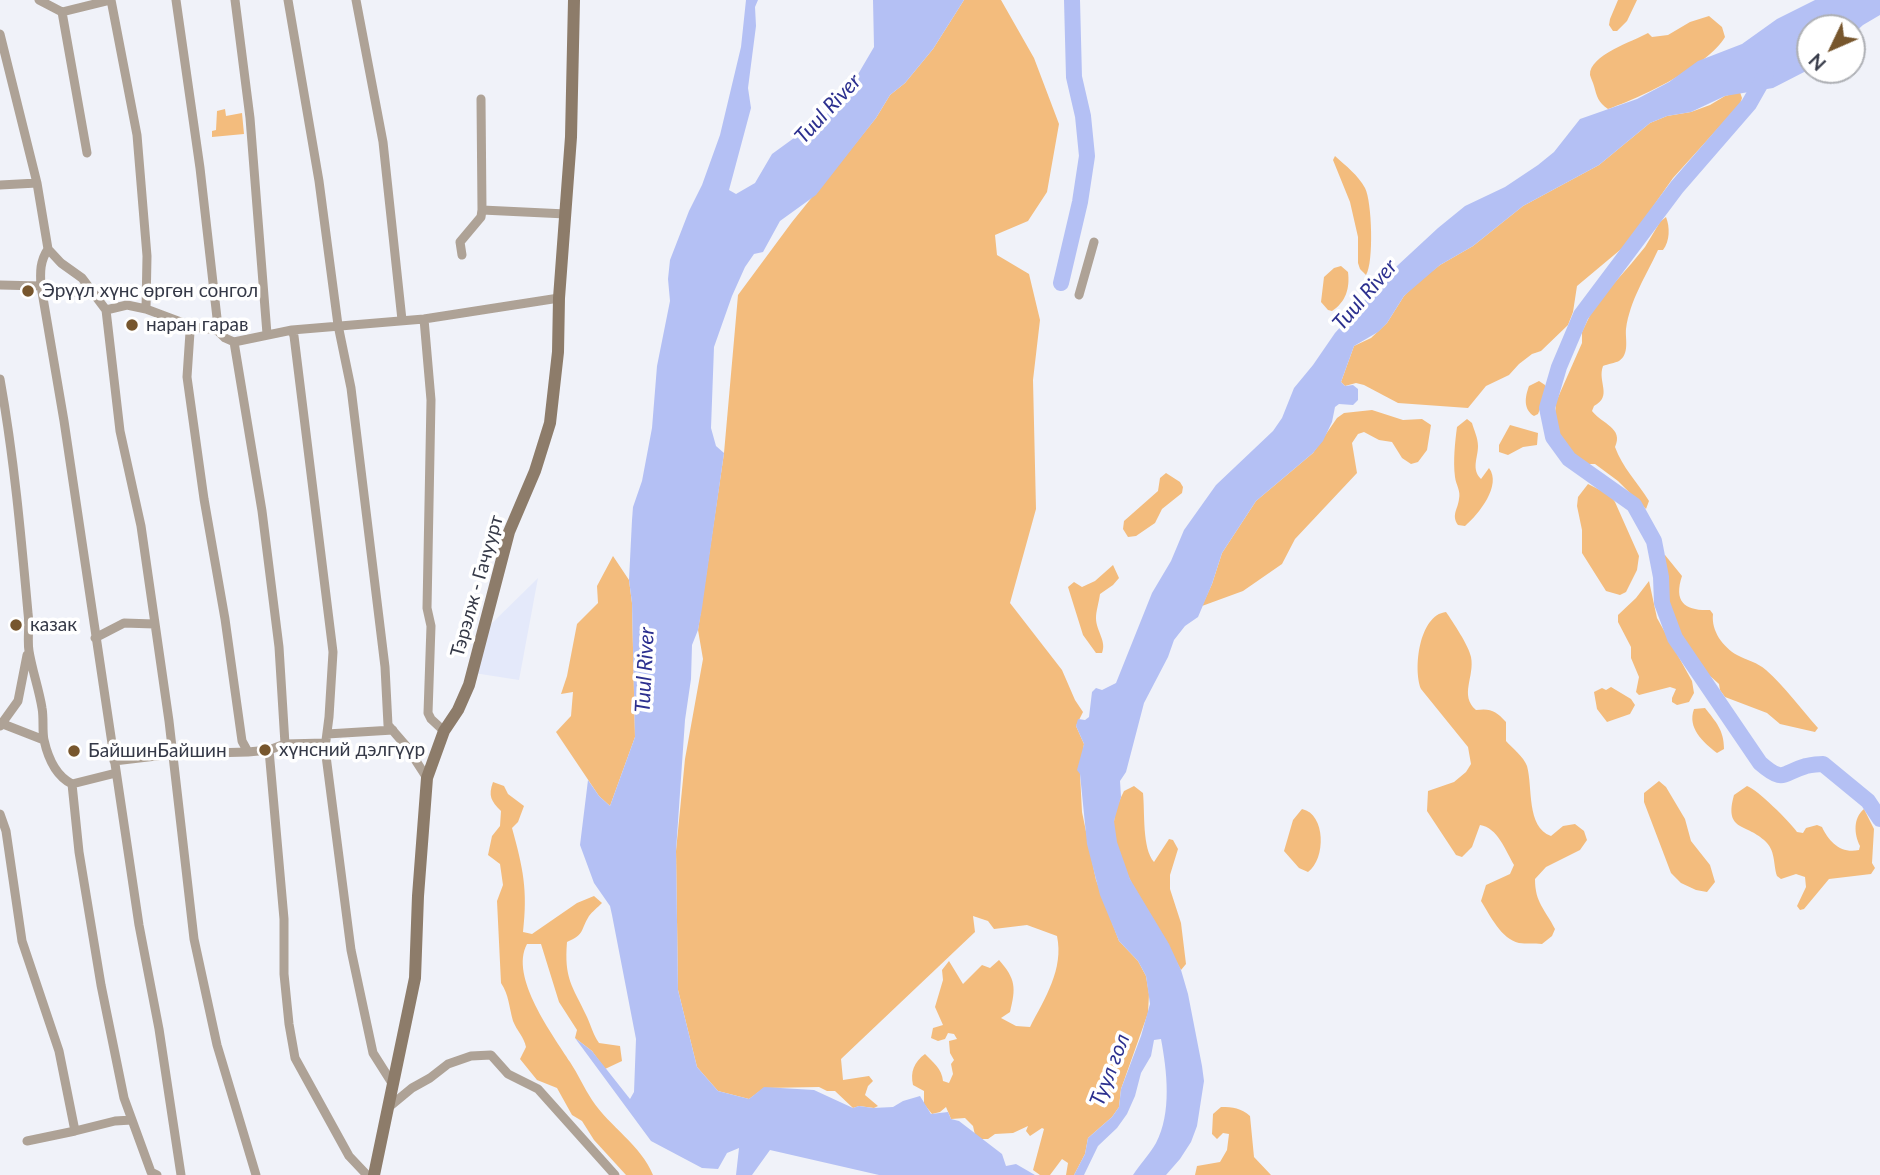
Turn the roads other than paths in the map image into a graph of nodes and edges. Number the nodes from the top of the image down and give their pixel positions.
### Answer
1 (38, 0) edge
2 (111, 0) edge
3 (176, 0) edge
4 (236, 0) edge
5 (288, 0) edge
6 (356, 0) edge
7 (574, 0) edge
8 (62, 12) junction
9 (0, 34) edge
10 (481, 99) dead end
11 (87, 153) dead end
12 (37, 183) junction
13 (0, 186) edge
14 (482, 210) junction
15 (566, 214) junction
16 (1094, 242) dead end
17 (48, 249) junction
18 (462, 255) dead end
19 (0, 285) edge
20 (41, 286) junction
21 (1079, 295) dead end
22 (97, 296) junction
23 (558, 298) junction
24 (106, 310) junction
25 (146, 310) junction
26 (424, 319) junction
27 (402, 320) junction
28 (338, 325) junction
29 (194, 327) junction
30 (217, 330) junction
31 (292, 330) junction
32 (267, 334) junction
33 (234, 342) junction
34 (0, 379) edge
35 (154, 624) junction
36 (95, 638) junction
37 (28, 648) junction
38 (1, 725) edge
39 (393, 730) junction
40 (444, 731) junction
41 (326, 738) junction
42 (44, 740) junction
43 (285, 744) junction
44 (269, 750) junction
45 (248, 752) junction
46 (173, 754) junction
47 (114, 761) junction
48 (116, 773) junction
49 (427, 778) junction
50 (72, 784) junction
51 (0, 814) edge
52 (392, 1083) junction
53 (389, 1107) junction
54 (132, 1120) junction
55 (75, 1131) junction
56 (27, 1141) dead end
57 (157, 1175) edge
58 (181, 1175) edge
59 (256, 1175) edge
60 (366, 1175) edge
61 (374, 1175) edge
62 (615, 1175) edge

1 - 8 street
2 - 8 street
2 - 25 street
3 - 30 street
4 - 32 street
5 - 28 street
6 - 27 street
7 - 15 main road, Тэрэлж - Гачуурт
8 - 11 street
9 - 12 street
10 - 14 street
12 - 13 street
12 - 17 street
14 - 15 street
14 - 18 street
15 - 23 main road, Тэрэлж - Гачуурт
16 - 21 street
17 - 20 street
17 - 22 street
19 - 20 street
20 - 22 street
20 - 36 street
22 - 24 street
23 - 26 street
23 - 40 main road, Тэрэлж - Гачуурт
24 - 25 street
24 - 35 street
25 - 29 street
26 - 27 street
26 - 40 street
27 - 28 street
28 - 31 street
28 - 39 street
29 - 30 street
29 - 45 street
30 - 33 street
31 - 32 street
31 - 41 street
32 - 33 street
33 - 43 street
34 - 37 street
35 - 36 street
35 - 46 street
36 - 47 street
37 - 38 street
37 - 42 street
38 - 42 street
39 - 41 street
39 - 49 street
40 - 49 main road, Тэрэлж - Гачуурт
41 - 43 street
41 - 52 street
42 - 50 street
43 - 44 street
44 - 45 street
44 - 60 street
45 - 46 street
46 - 47 street
46 - 59 street
47 - 48 street
48 - 50 street
48 - 58 street
49 - 52 main road, Тэрэлж - Гачуурт
50 - 54 street
51 - 55 street
52 - 53 main road, Тэрэлж - Гачуурт
53 - 61 main road, Тэрэлж - Гачуурт
53 - 62 street
54 - 55 street
54 - 57 street
55 - 56 street

